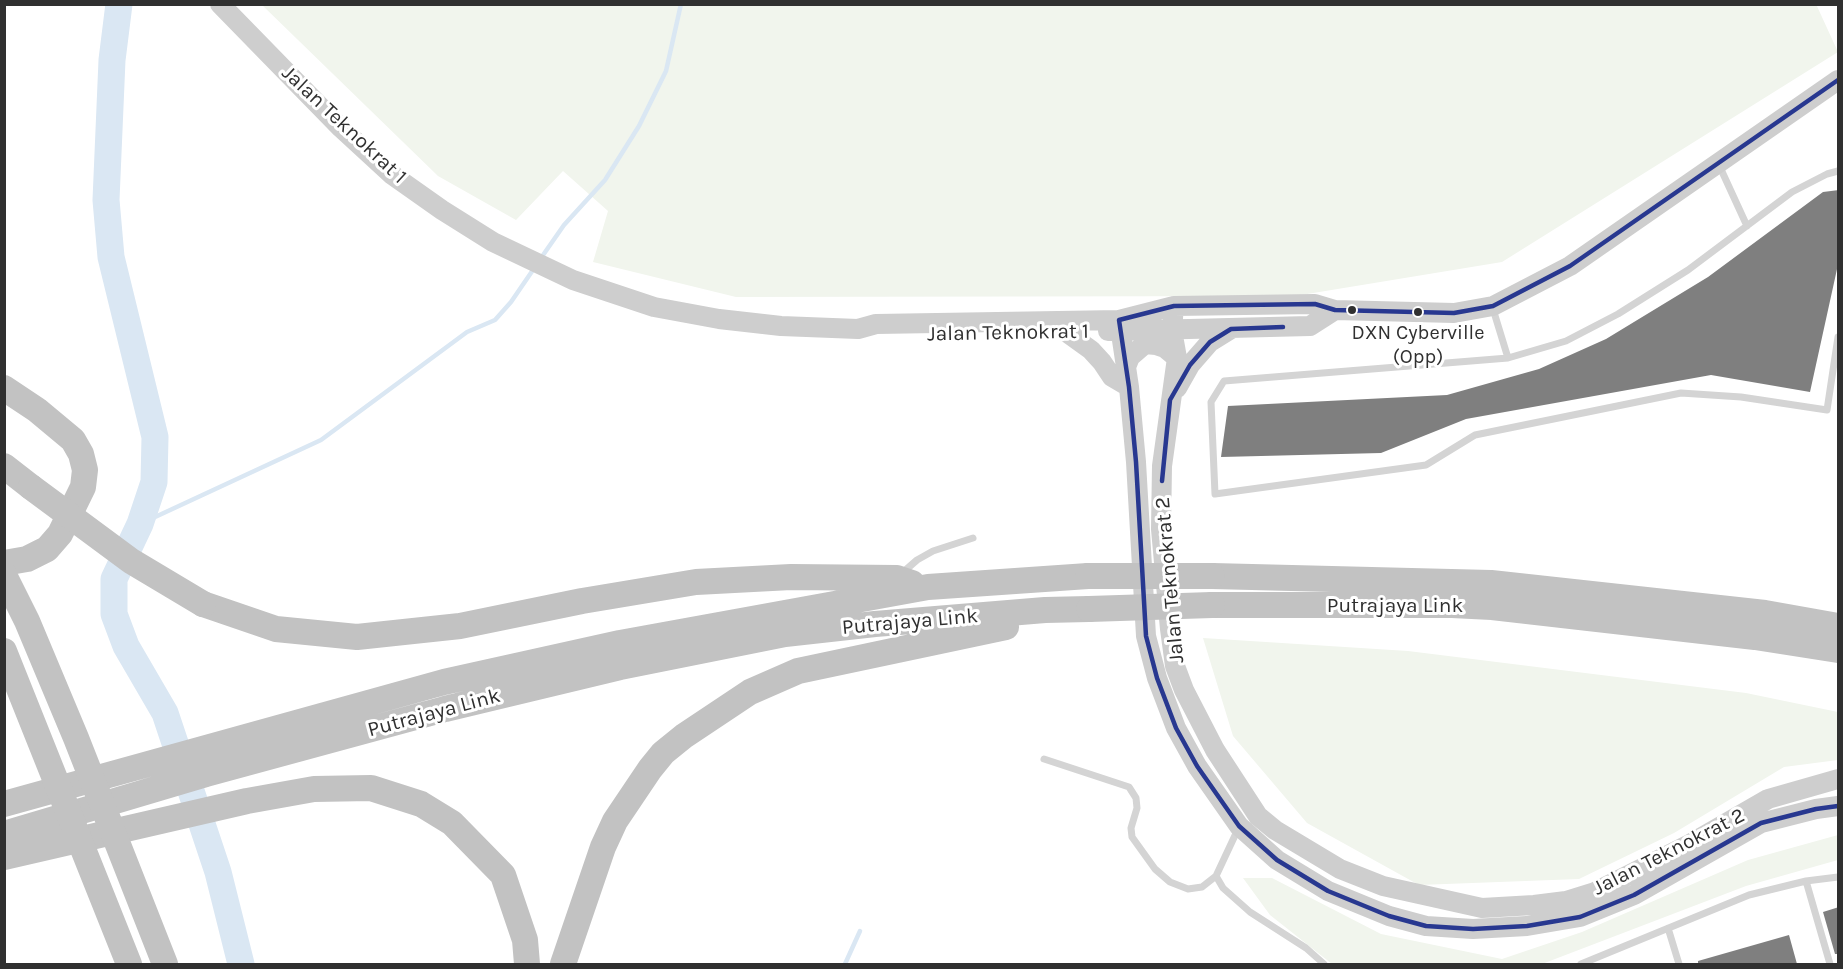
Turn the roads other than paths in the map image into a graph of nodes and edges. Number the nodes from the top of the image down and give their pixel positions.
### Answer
1 (220, 4) edge
2 (1839, 80) edge
3 (1718, 164) junction
4 (1839, 171) edge
5 (1747, 226) junction
6 (1174, 306) junction
7 (1493, 306) junction
8 (1335, 310) junction
9 (1119, 326) junction
10 (858, 329) junction
11 (1231, 329) junction
12 (1172, 330) junction
13 (1066, 332) junction
14 (1839, 337) edge
15 (1177, 358) junction
16 (1508, 358) junction
17 (1126, 367) junction
18 (1129, 387) junction
19 (4, 388) edge
20 (1170, 400) junction
21 (4, 466) edge
22 (973, 538) dead end
23 (4, 563) edge
24 (4, 575) edge
25 (897, 578) junction
26 (928, 587) junction
27 (1045, 610) junction
28 (1839, 626) edge
29 (1839, 650) edge
30 (4, 651) edge
31 (1044, 759) dead end
32 (1839, 779) edge
33 (4, 804) edge
34 (1839, 806) edge
35 (1239, 826) junction
36 (4, 834) edge
37 (4, 857) edge
38 (1216, 876) junction
39 (1839, 877) edge
40 (1806, 881) junction
41 (1668, 928) junction
42 (129, 964) edge
43 (165, 964) edge
44 (527, 964) edge
45 (563, 964) edge
46 (1324, 964) edge
47 (1581, 964) edge
48 (1679, 964) edge
49 (1830, 964) edge

1 - 10 main road, Jalan Teknokrat 1
2 - 3 main road, Jalan Teknokrat 1
3 - 5 lane
3 - 7 main road, Jalan Teknokrat 1
4 - 5 lane
5 - 16 lane
6 - 8 main road, Jalan Teknokrat 1
6 - 9 main road, Jalan Teknokrat 1
6 - 12 main road, Jalan Teknokrat 2
7 - 8 main road, Jalan Teknokrat 1
7 - 16 lane
8 - 11 main road, Jalan Teknokrat 1
9 - 10 main road, Jalan Teknokrat 1
9 - 12 main road, Jalan Teknokrat 1
9 - 13 main road, Jalan Teknokrat 1
9 - 17 main road, Jalan Teknokrat 2
10 - 13 main road, Jalan Teknokrat 1
11 - 12 main road, Jalan Teknokrat 1
11 - 20 main road
12 - 15 main road, Jalan Teknokrat 2
13 - 18 main road
14 - 16 lane
15 - 17 main road
15 - 20 main road, Jalan Teknokrat 2
17 - 18 main road, Jalan Teknokrat 2
18 - 35 main road, Jalan Teknokrat 2
19 - 23 highway
20 - 32 main road, Jalan Teknokrat 2
21 - 25 highway, bridge
22 - 25 lane
24 - 43 highway, bridge
25 - 26 highway
26 - 28 highway, Putrajaya Link, bridge
26 - 33 highway, Putrajaya Link, bridge
27 - 29 highway, Putrajaya Link, bridge
27 - 36 highway, Putrajaya Link, bridge
27 - 45 highway
30 - 42 highway, bridge
31 - 38 lane
34 - 35 main road, Jalan Teknokrat 2
35 - 38 lane
37 - 44 highway, bridge
38 - 46 lane
39 - 40 lane
40 - 41 lane
40 - 49 lane
41 - 47 lane
41 - 48 lane

